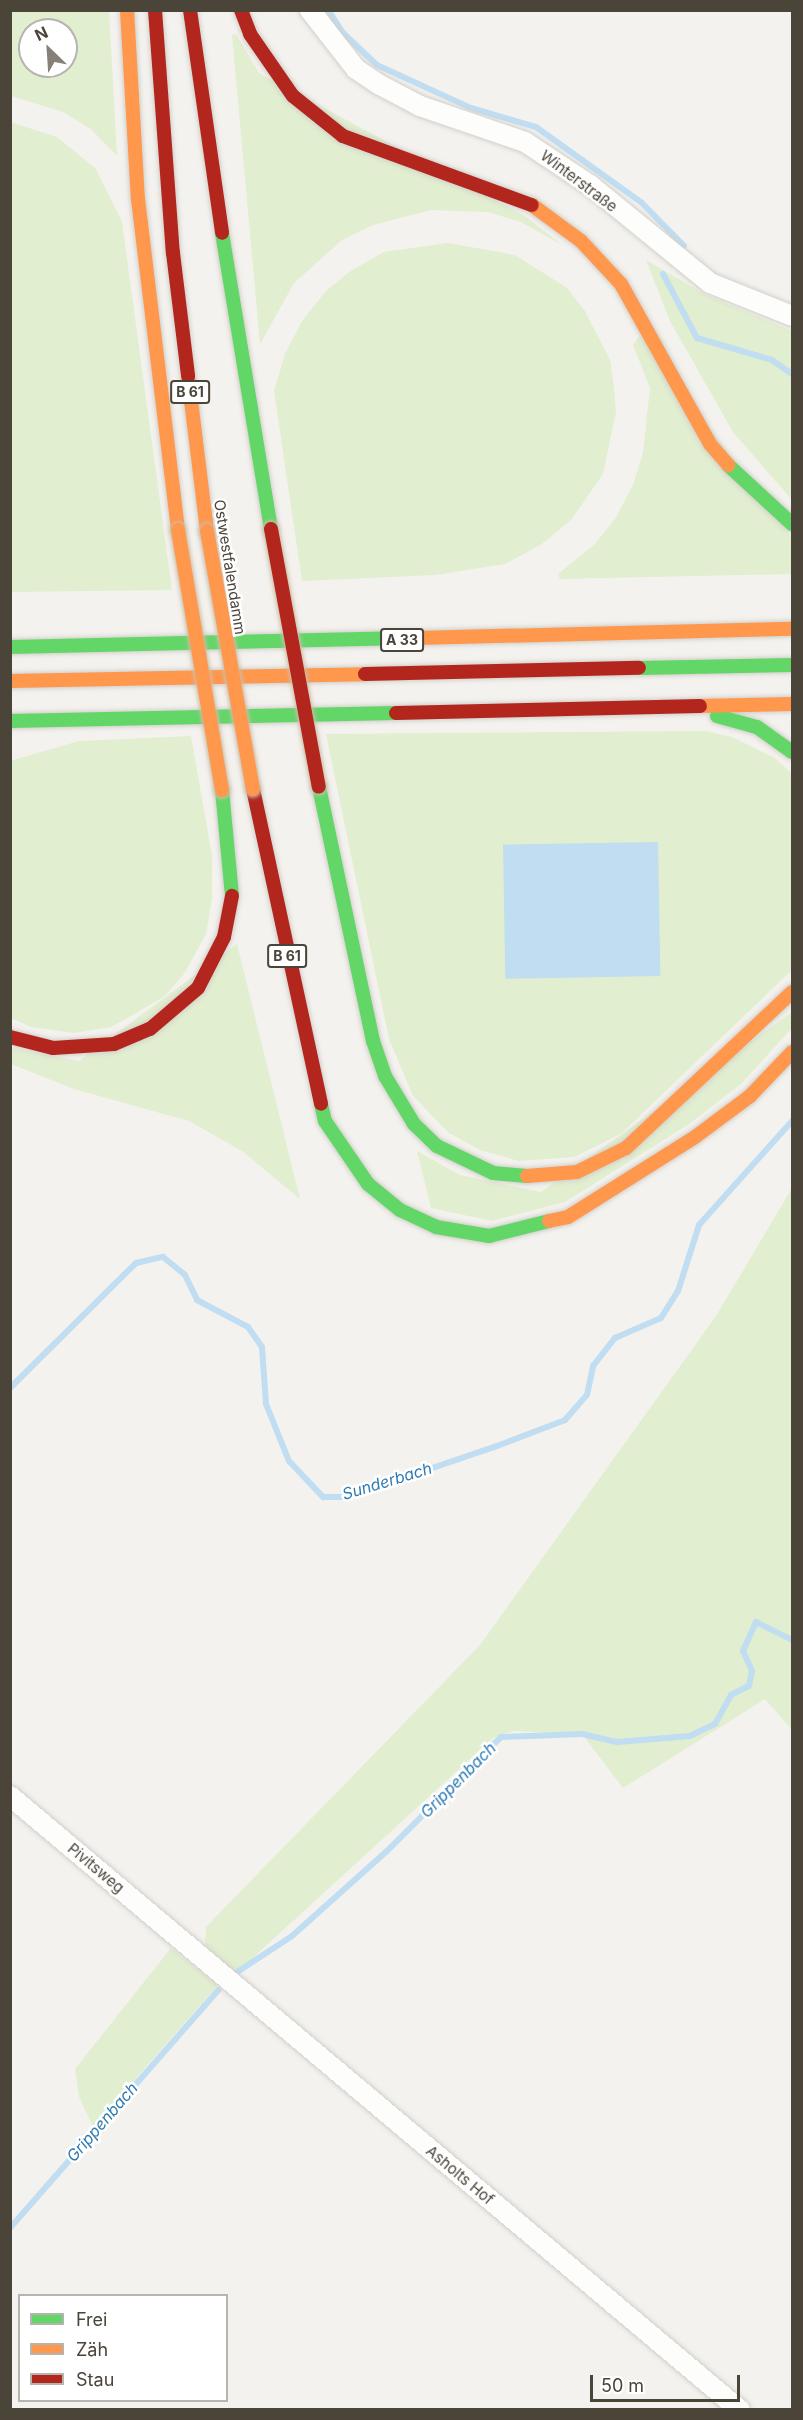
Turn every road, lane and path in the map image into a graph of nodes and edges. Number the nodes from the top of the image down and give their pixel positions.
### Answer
1 (126, 10) edge
2 (155, 10) edge
3 (190, 10) edge
4 (240, 10) edge
5 (310, 10) edge
6 (792, 316) edge
7 (792, 524) edge
8 (792, 629) edge
9 (10, 647) edge
10 (792, 665) edge
11 (10, 681) edge
12 (792, 704) edge
13 (650, 708) junction
14 (52, 720) junction
15 (10, 721) edge
16 (20, 735) dead end
17 (792, 752) edge
18 (792, 992) edge
19 (10, 1037) edge
20 (792, 1052) edge
21 (10, 1796) edge
22 (181, 1941) joint
23 (740, 2409) edge

1 - 19 highway, bridge
2 - 20 highway, Ostwestfalendamm / B 61, bridge
3 - 18 highway, bridge
4 - 7 highway
5 - 6 street, Winterstraße
8 - 9 highway, A 33
10 - 11 highway, A 33
12 - 13 highway
13 - 14 highway
13 - 17 highway
14 - 15 highway
14 - 16 highway
21 - 22 street, Pivitsweg
22 - 23 street, Asholts Hof

